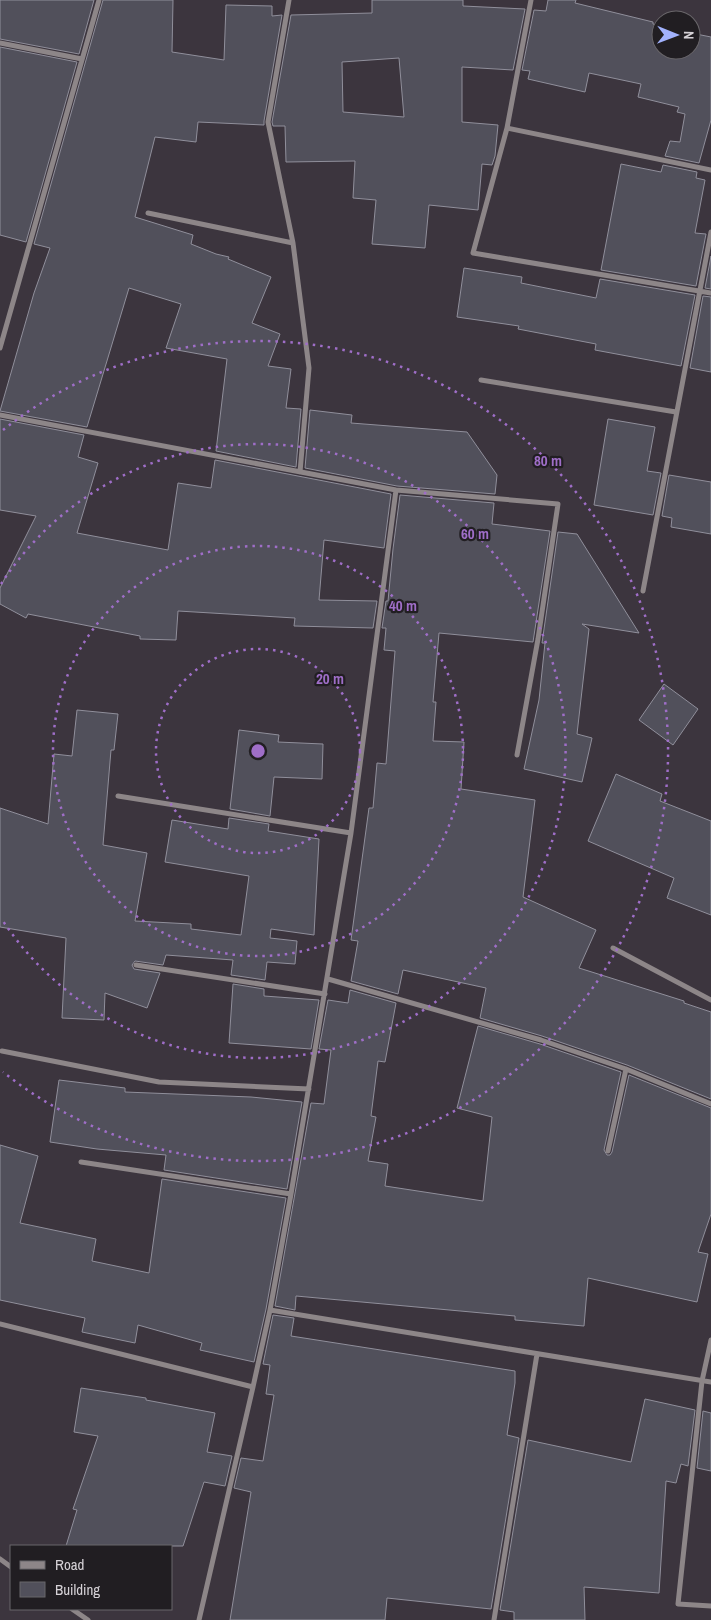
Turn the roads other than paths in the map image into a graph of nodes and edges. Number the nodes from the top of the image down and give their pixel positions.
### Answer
1 (99, 0) edge
2 (289, 0) edge
3 (531, 0) edge
4 (0, 43) edge
5 (82, 59) junction
6 (507, 128) junction
7 (711, 170) edge
8 (148, 213) dead end
9 (711, 232) edge
10 (293, 243) junction
11 (699, 292) junction
12 (711, 293) edge
13 (0, 348) edge
14 (481, 380) dead end
15 (676, 412) junction
16 (0, 415) edge
17 (300, 472) junction
18 (396, 490) junction
19 (643, 592) dead end
20 (517, 755) dead end
21 (118, 796) dead end
22 (351, 833) junction
23 (612, 948) dead end
24 (136, 965) dead end
25 (328, 980) junction
26 (325, 994) junction
27 (711, 1000) edge
28 (2, 1051) dead end
29 (626, 1069) junction
30 (309, 1089) junction
31 (711, 1104) edge
32 (608, 1151) dead end
33 (81, 1162) dead end
34 (290, 1194) junction
35 (270, 1310) junction
36 (0, 1324) edge
37 (711, 1340) edge
38 (537, 1354) junction
39 (702, 1381) junction
40 (711, 1382) edge
41 (253, 1387) junction
42 (711, 1606) edge
43 (73, 1610) edge
44 (88, 1620) edge
45 (198, 1620) edge
46 (494, 1620) edge

1 - 5 street
2 - 10 street
3 - 6 street
4 - 5 street
5 - 13 street
6 - 7 street
6 - 11 street
8 - 10 street
9 - 11 street
10 - 17 street
11 - 12 street
11 - 15 street
14 - 15 street
15 - 19 street
16 - 17 street
17 - 18 street
18 - 20 street
18 - 22 street
21 - 22 street
22 - 25 street
23 - 27 street
24 - 26 street
25 - 26 street
25 - 29 street
26 - 30 street
28 - 30 street
29 - 31 street
29 - 32 street
30 - 34 street
33 - 34 street
34 - 35 street
35 - 38 street
35 - 41 street
36 - 41 street
37 - 39 street
38 - 39 street
38 - 46 street
39 - 40 street
39 - 42 street
41 - 45 street
43 - 44 street

